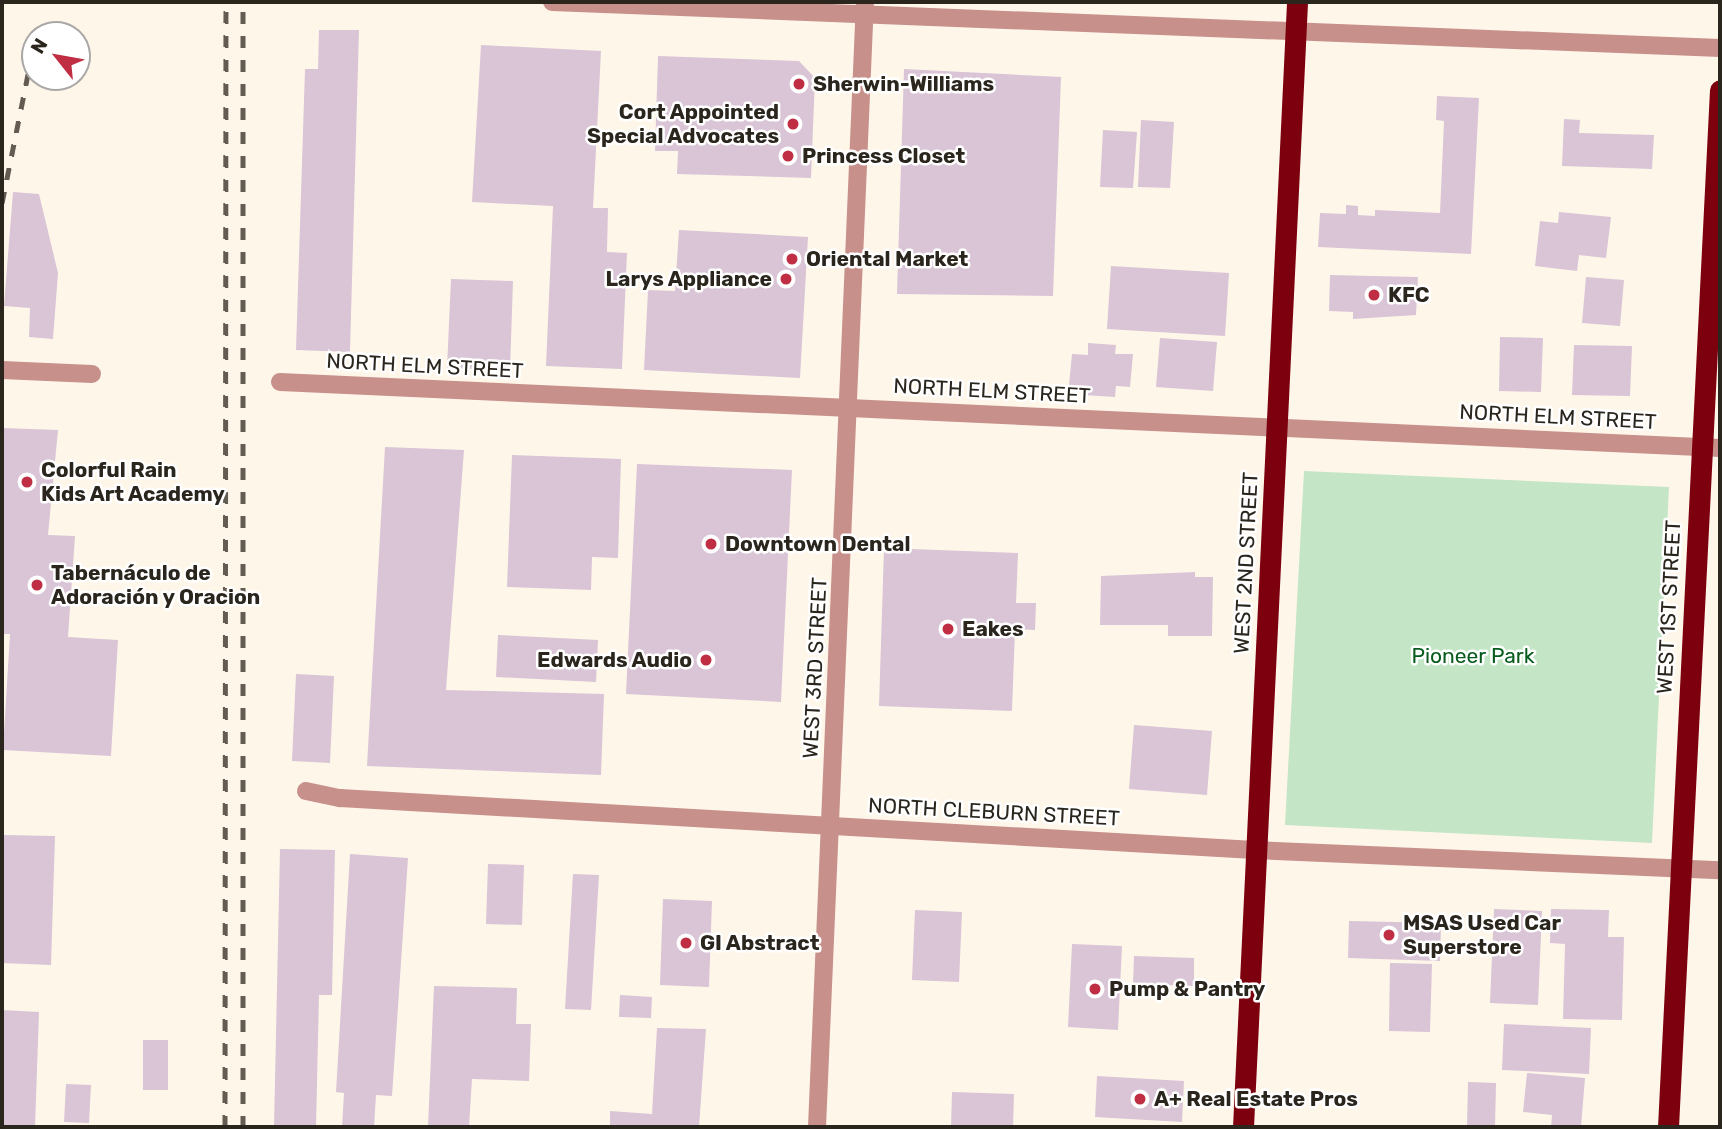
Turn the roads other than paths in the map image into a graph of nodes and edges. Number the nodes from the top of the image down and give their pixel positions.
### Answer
1 (552, 2) edge
2 (1297, 2) edge
3 (865, 8) edge
4 (1295, 34) junction
5 (1720, 48) edge
6 (1720, 90) edge
7 (2, 370) edge
8 (92, 374) dead end
9 (280, 382) dead end
10 (849, 407) junction
11 (1278, 426) junction
12 (1711, 447) edge
13 (306, 791) dead end
14 (831, 825) junction
15 (1255, 850) junction
16 (1681, 869) junction
17 (1720, 870) edge
18 (817, 1127) edge
19 (1243, 1127) edge
20 (1668, 1127) edge

1 - 3 street
2 - 4 highway, WEST 2ND STREET
3 - 4 street
3 - 10 street, WEST 3RD STREET
4 - 5 street
4 - 11 highway, WEST 2ND STREET
6 - 12 highway, WEST 1ST STREET
7 - 8 street
9 - 10 street, NORTH ELM STREET
10 - 11 street, NORTH ELM STREET
10 - 14 street, WEST 3RD STREET
11 - 12 street, NORTH ELM STREET
11 - 15 highway, WEST 2ND STREET
12 - 16 highway, WEST 1ST STREET
13 - 14 street, NORTH CLEBURN STREET
14 - 15 street, NORTH CLEBURN STREET
14 - 18 street, WEST 3RD STREET
15 - 16 street, NORTH CLEBURN STREET
15 - 19 highway, WEST 2ND STREET
16 - 17 street, NORTH CLEBURN STREET
16 - 20 highway, WEST 1ST STREET

